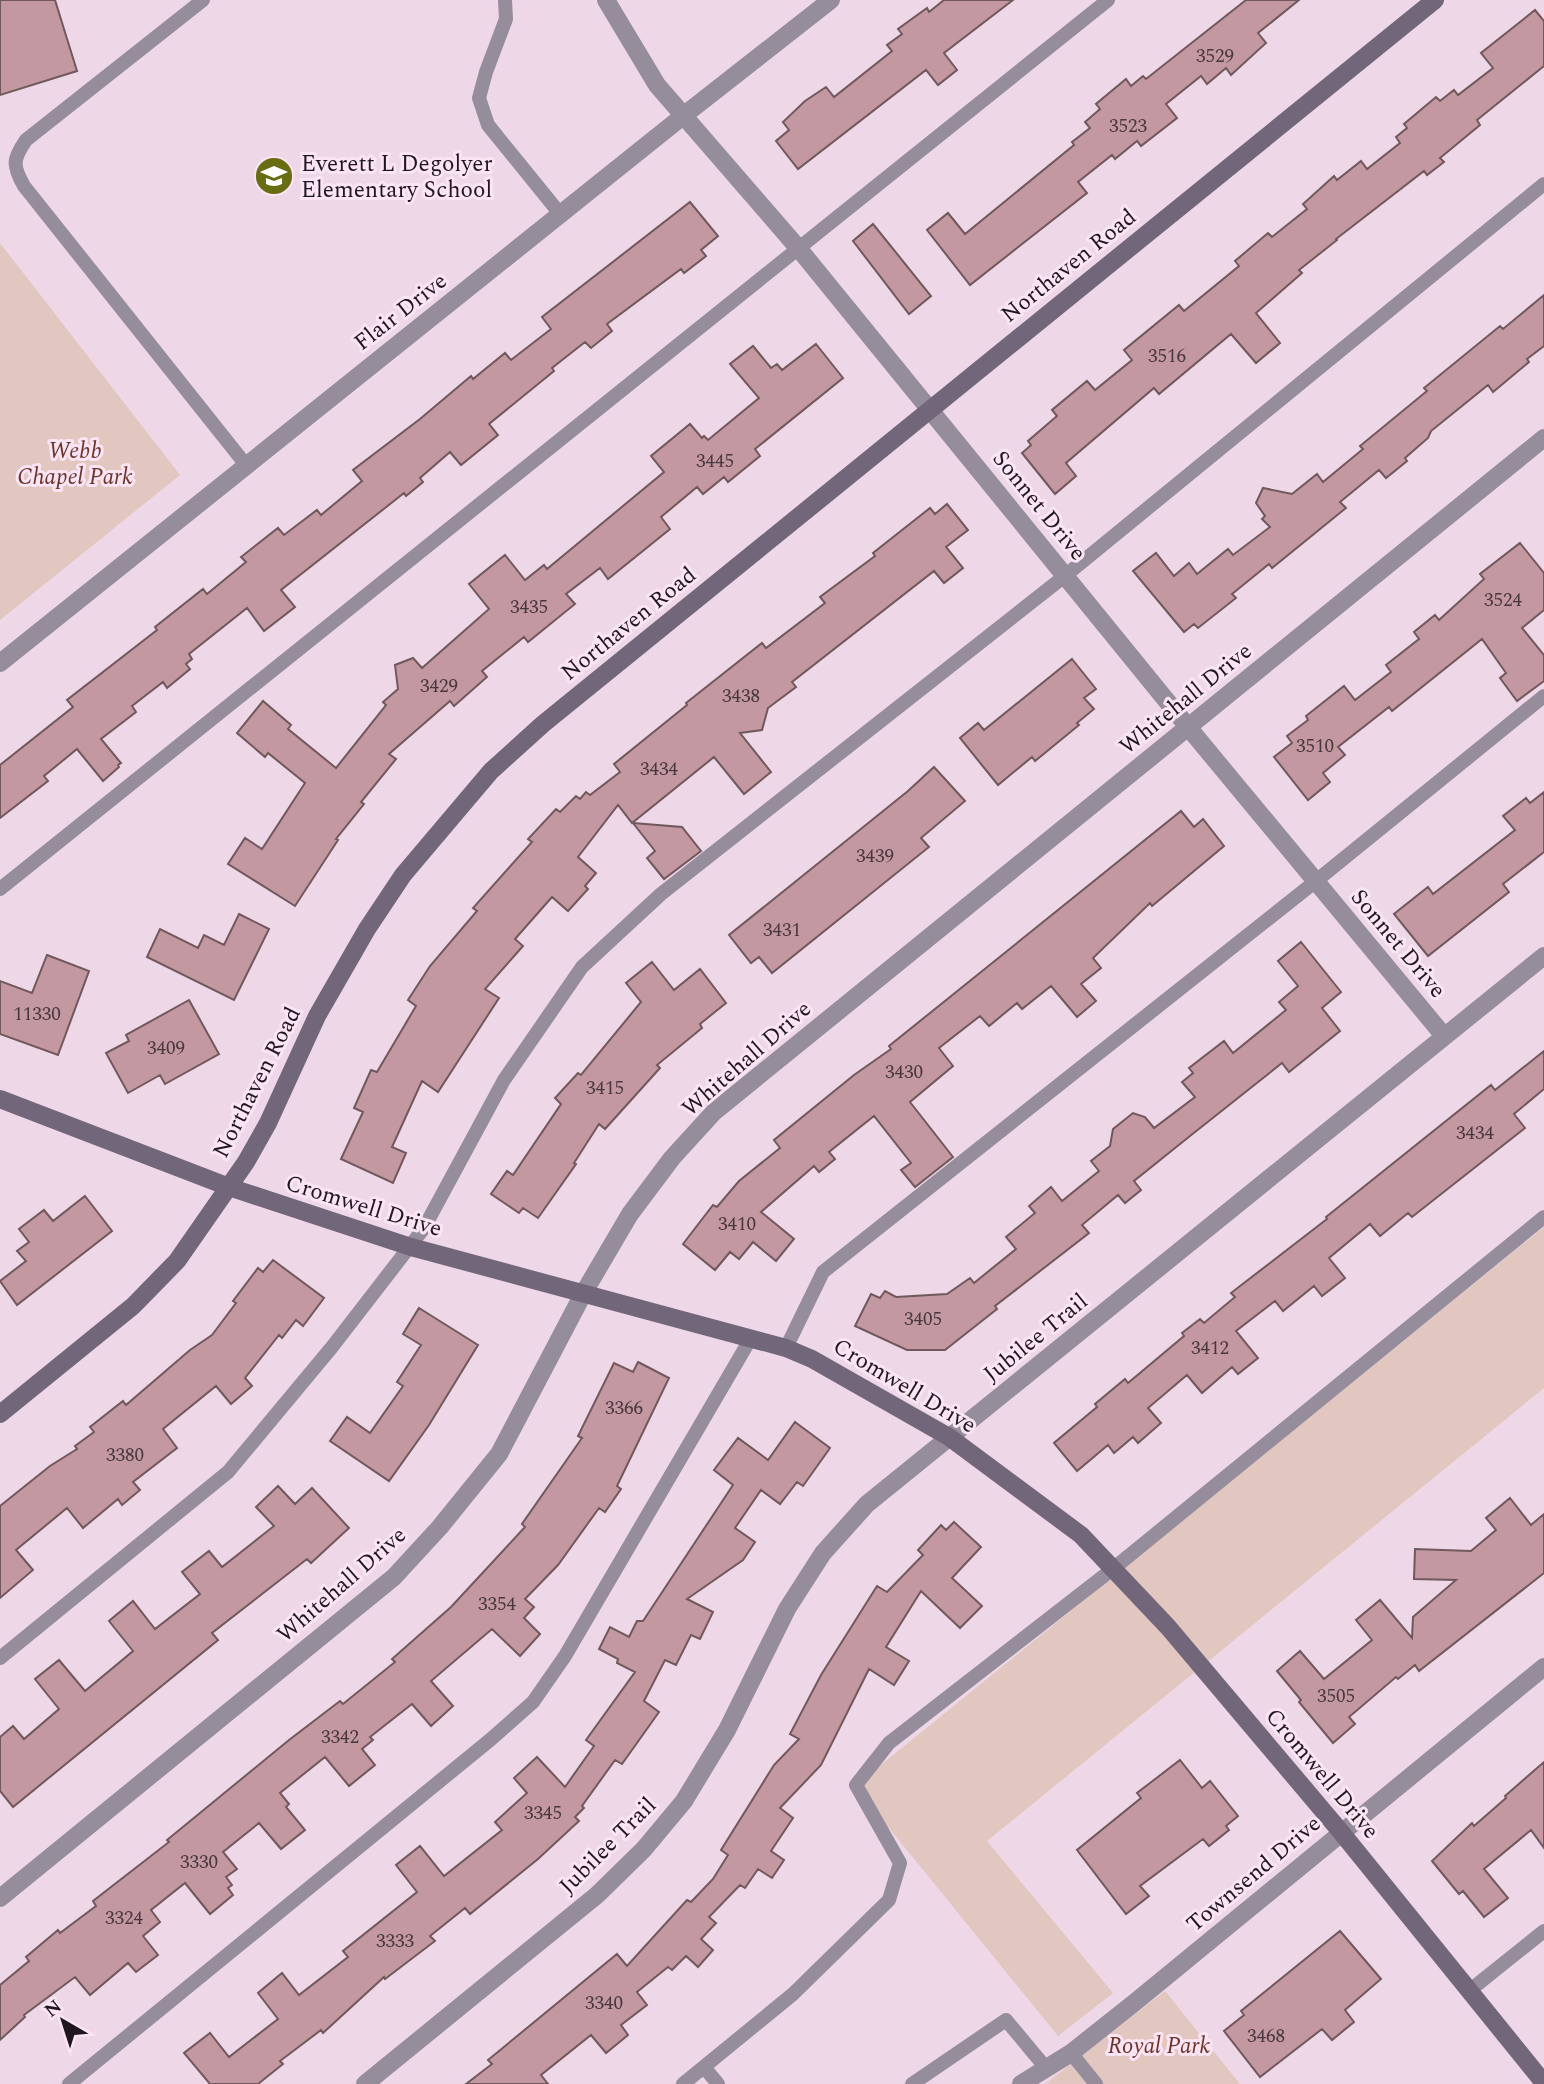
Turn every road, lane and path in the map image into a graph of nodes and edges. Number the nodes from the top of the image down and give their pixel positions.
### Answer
1 (202, 0) edge
2 (505, 0) edge
3 (606, 0) edge
4 (831, 0) edge
5 (1108, 0) edge
6 (1435, 0) edge
7 (683, 116) junction
8 (1544, 184) edge
9 (561, 215) junction
10 (799, 249) junction
11 (931, 408) junction
12 (1544, 438) edge
13 (246, 465) junction
14 (1066, 575) junction
15 (0, 663) edge
16 (1544, 696) edge
17 (1188, 727) junction
18 (1316, 881) junction
19 (0, 890) edge
20 (1544, 956) edge
21 (1444, 1036) junction
22 (0, 1099) edge
23 (229, 1187) junction
24 (1544, 1217) edge
25 (411, 1247) junction
26 (583, 1294) junction
27 (751, 1338) junction
28 (786, 1348) junction
29 (0, 1414) edge
30 (949, 1437) junction
31 (1114, 1568) junction
32 (0, 1658) edge
33 (1544, 1667) edge
34 (1341, 1832) junction
35 (0, 1898) edge
36 (1544, 1931) edge
37 (1469, 1991) junction
38 (1071, 2053) junction
39 (704, 2067) junction
40 (1046, 2068) junction
41 (1544, 2083) edge
42 (69, 2084) edge
43 (365, 2084) edge
44 (683, 2084) edge
45 (718, 2084) edge
46 (912, 2084) edge
47 (1021, 2084) edge
48 (1096, 2084) edge

1 - 13 lane
2 - 9 lane
3 - 7 street, Sonnet Drive
4 - 7 street, Flair Drive
5 - 10 lane
6 - 11 street, Northaven Road
7 - 9 street, Flair Drive
7 - 10 street, Sonnet Drive
8 - 14 lane
9 - 13 street, Flair Drive
10 - 11 street, Sonnet Drive
10 - 19 lane
11 - 14 street, Sonnet Drive
11 - 23 street, Northaven Road
12 - 17 street, Whitehall Drive
13 - 15 street, Flair Drive
14 - 17 street, Sonnet Drive
14 - 25 lane
16 - 18 lane
17 - 18 street, Sonnet Drive
17 - 26 street, Whitehall Drive
18 - 21 street, Sonnet Drive
18 - 28 lane
20 - 21 street, Jubilee Trail
21 - 30 street, Jubilee Trail
22 - 23 street, Cromwell Drive
23 - 25 street, Cromwell Drive
23 - 29 street, Northaven Road
24 - 31 lane
25 - 26 street, Cromwell Drive
25 - 32 lane
26 - 27 street, Cromwell Drive
26 - 35 street, Whitehall Drive
27 - 28 street, Cromwell Drive
27 - 42 lane
28 - 30 street, Cromwell Drive
30 - 31 street, Cromwell Drive
30 - 43 street, Jubilee Trail
31 - 34 street, Cromwell Drive
31 - 39 lane
33 - 34 street, Townsend Drive
34 - 37 street, Cromwell Drive
34 - 38 street, Townsend Drive
36 - 37 lane
37 - 41 street, Cromwell Drive
38 - 40 street, Townsend Drive
38 - 48 lane
39 - 44 lane
39 - 45 lane
40 - 46 lane
40 - 47 street, Townsend Drive

